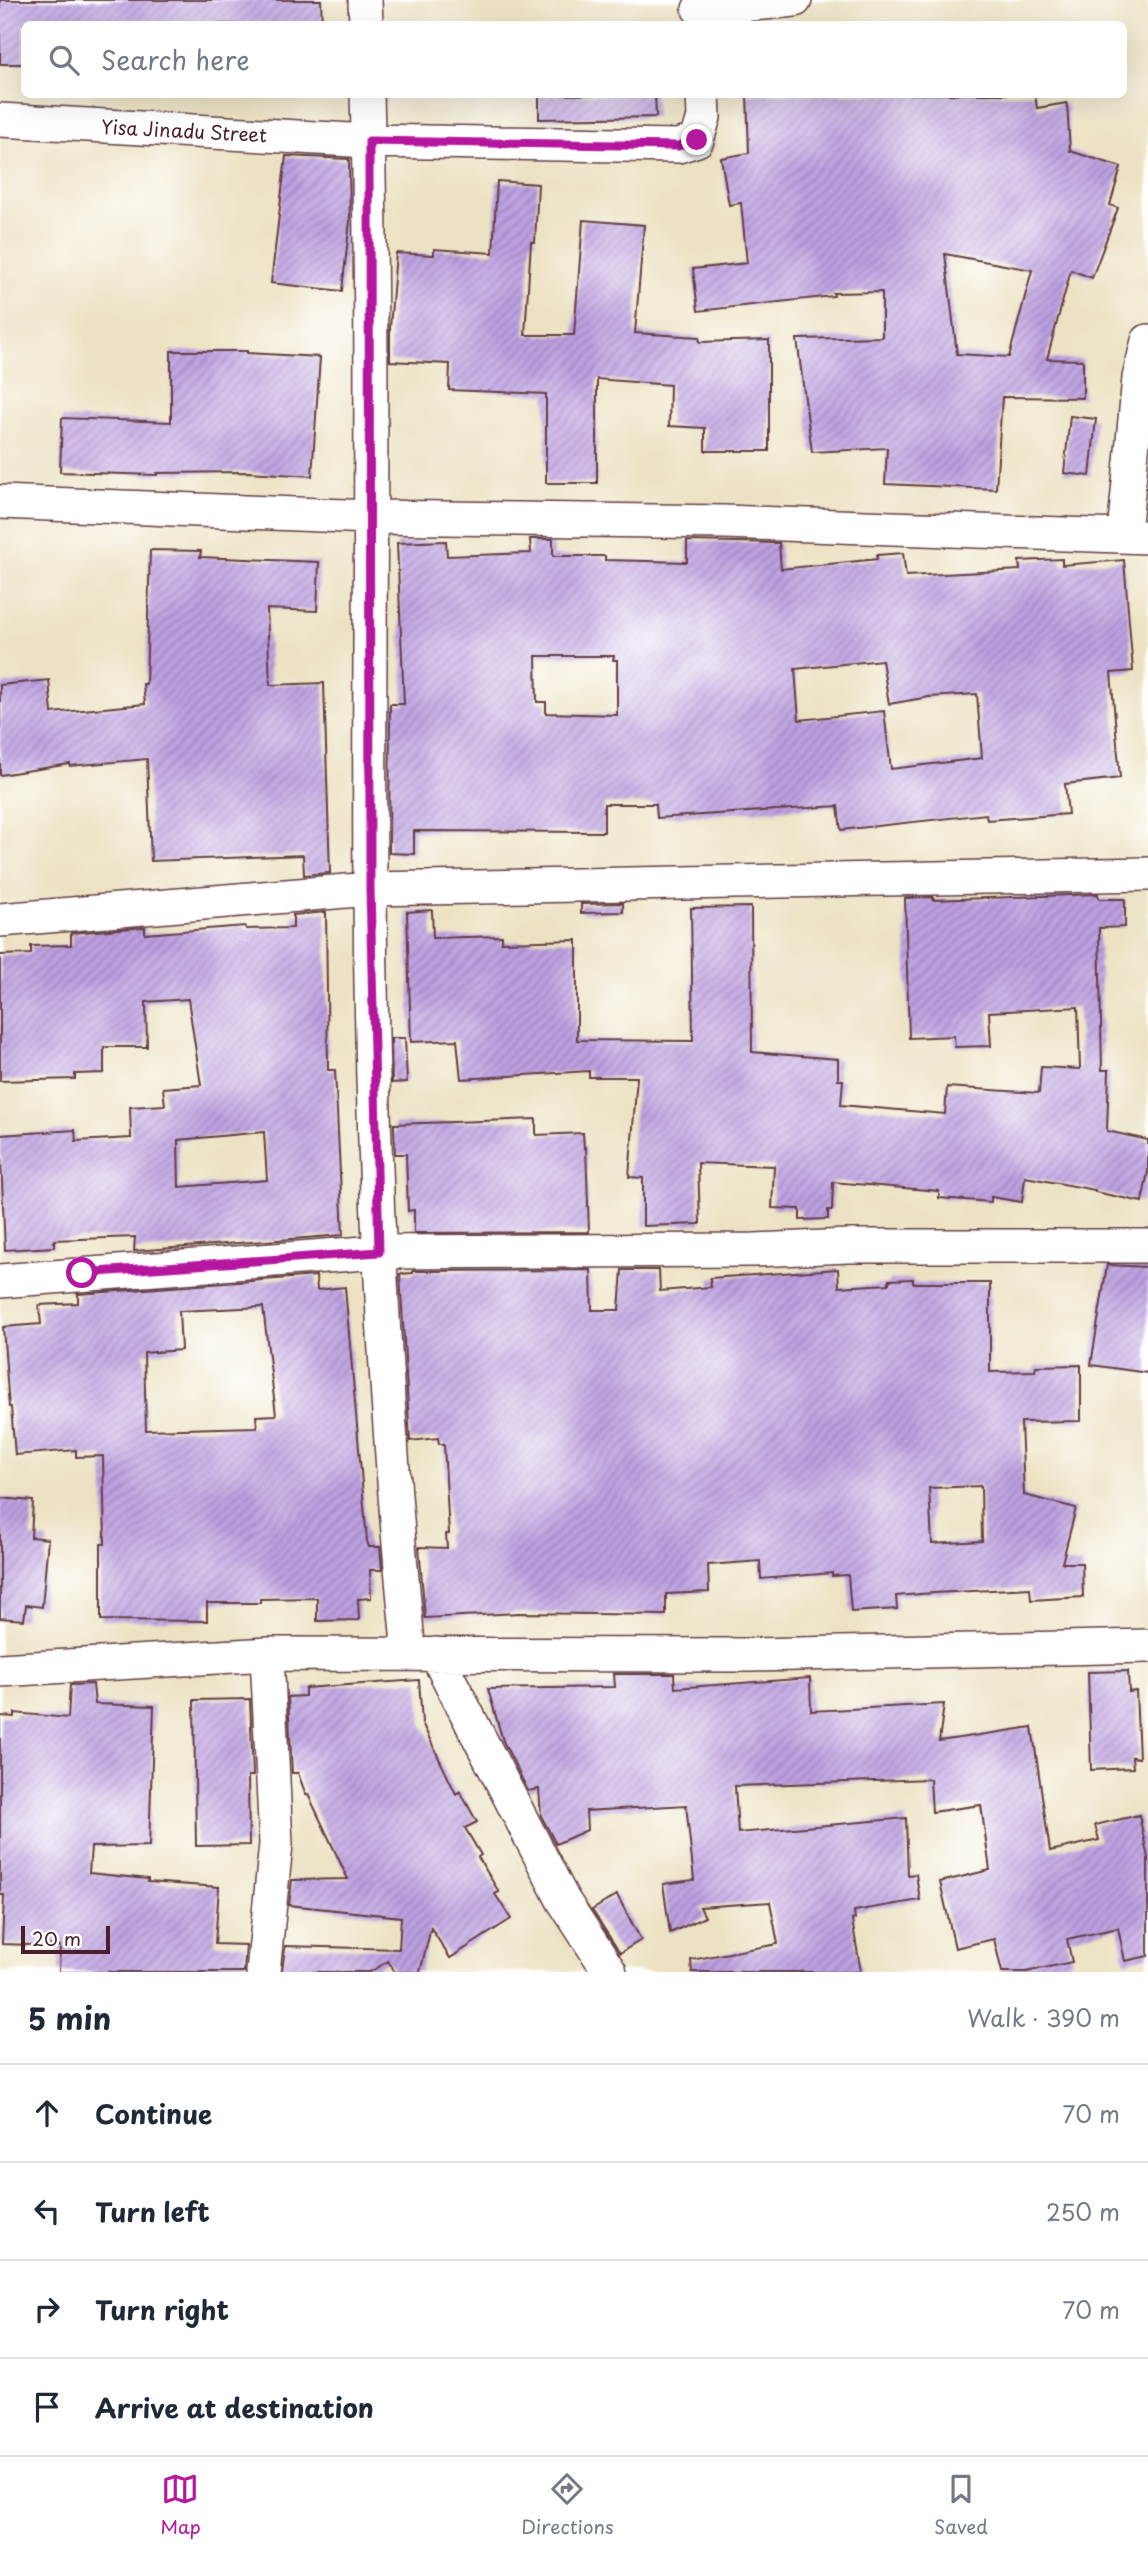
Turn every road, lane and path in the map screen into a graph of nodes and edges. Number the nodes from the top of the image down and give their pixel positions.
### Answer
1 (365, 0) edge
2 (795, 0) edge
3 (699, 11) edge
4 (366, 21) edge
5 (368, 98) edge
6 (703, 98) edge
7 (0, 120) edge
8 (369, 141) junction
9 (1148, 341) edge
10 (0, 502) edge
11 (371, 517) junction
12 (1136, 536) edge
13 (1148, 874) edge
14 (370, 889) junction
15 (0, 920) edge
16 (1148, 1246) edge
17 (379, 1252) junction
18 (0, 1281) edge
19 (1148, 1646) edge
20 (267, 1654) junction
21 (423, 1654) junction
22 (0, 1670) edge
23 (263, 1972) edge
24 (610, 1972) edge

1 - 4 street
2 - 3 street
5 - 8 street
6 - 8 street, Yisa Jinadu Street
7 - 8 street, Yisa Jinadu Street
8 - 11 street
9 - 12 street
10 - 11 street
11 - 12 street
11 - 14 street
13 - 14 street
14 - 15 street
14 - 17 street
16 - 17 street
17 - 18 street
17 - 21 street
19 - 21 street
20 - 21 street
20 - 22 street
20 - 23 street
21 - 24 street

